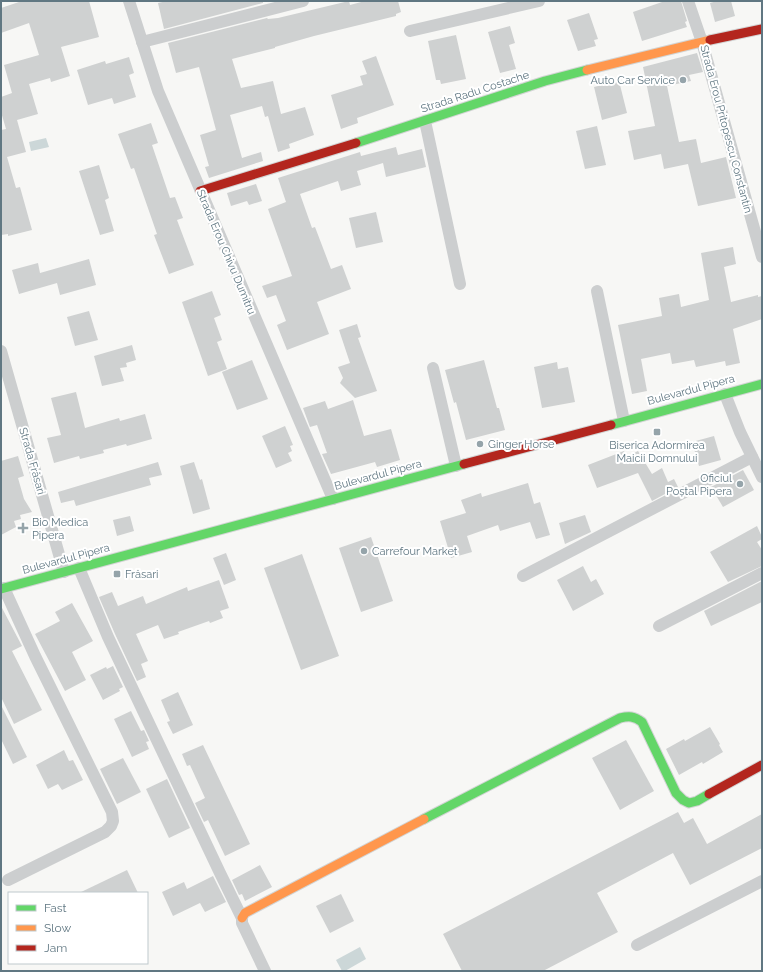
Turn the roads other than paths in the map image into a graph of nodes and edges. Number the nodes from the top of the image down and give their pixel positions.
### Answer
1 (128, 1) edge
2 (303, 1) edge
3 (539, 1) edge
4 (688, 1) edge
5 (762, 29) edge
6 (410, 31) dead end
7 (142, 42) junction
8 (702, 42) junction
9 (425, 121) junction
10 (200, 191) junction
11 (762, 257) edge
12 (460, 284) dead end
13 (597, 291) dead end
14 (1, 351) edge
15 (433, 368) dead end
16 (762, 384) edge
17 (725, 394) junction
18 (624, 421) junction
19 (752, 457) junction
20 (456, 466) junction
21 (762, 477) edge
22 (333, 499) junction
23 (79, 568) junction
24 (64, 572) junction
25 (762, 574) edge
26 (523, 576) dead end
27 (2, 588) edge
28 (659, 626) dead end
29 (762, 765) edge
30 (8, 880) dead end
31 (762, 881) edge
32 (242, 918) junction
33 (638, 945) dead end
34 (265, 971) edge

1 - 7 street, Strada Erou Chivu Dumitru
2 - 7 street
3 - 6 street
4 - 8 street, Strada Erou Pritopescu Constantin
5 - 8 street, Strada Radu Costache
7 - 10 street, Strada Erou Chivu Dumitru
8 - 9 street, Strada Radu Costache
8 - 11 street, Strada Erou Pritopescu Constantin
9 - 10 street, Strada Radu Costache
9 - 12 street
10 - 22 street, Strada Erou Chivu Dumitru
13 - 18 street
14 - 24 street, Strada Frăsari
15 - 20 street
16 - 17 street, Bulevardul Pipera
17 - 18 street, Bulevardul Pipera
17 - 19 street
18 - 20 street, Bulevardul Pipera
19 - 21 street
19 - 26 street
20 - 22 street, Bulevardul Pipera
22 - 23 street, Bulevardul Pipera
23 - 24 street, Bulevardul Pipera
23 - 32 street
24 - 27 street, Bulevardul Pipera
25 - 28 street
27 - 30 street
29 - 32 street
31 - 33 street
32 - 34 street

